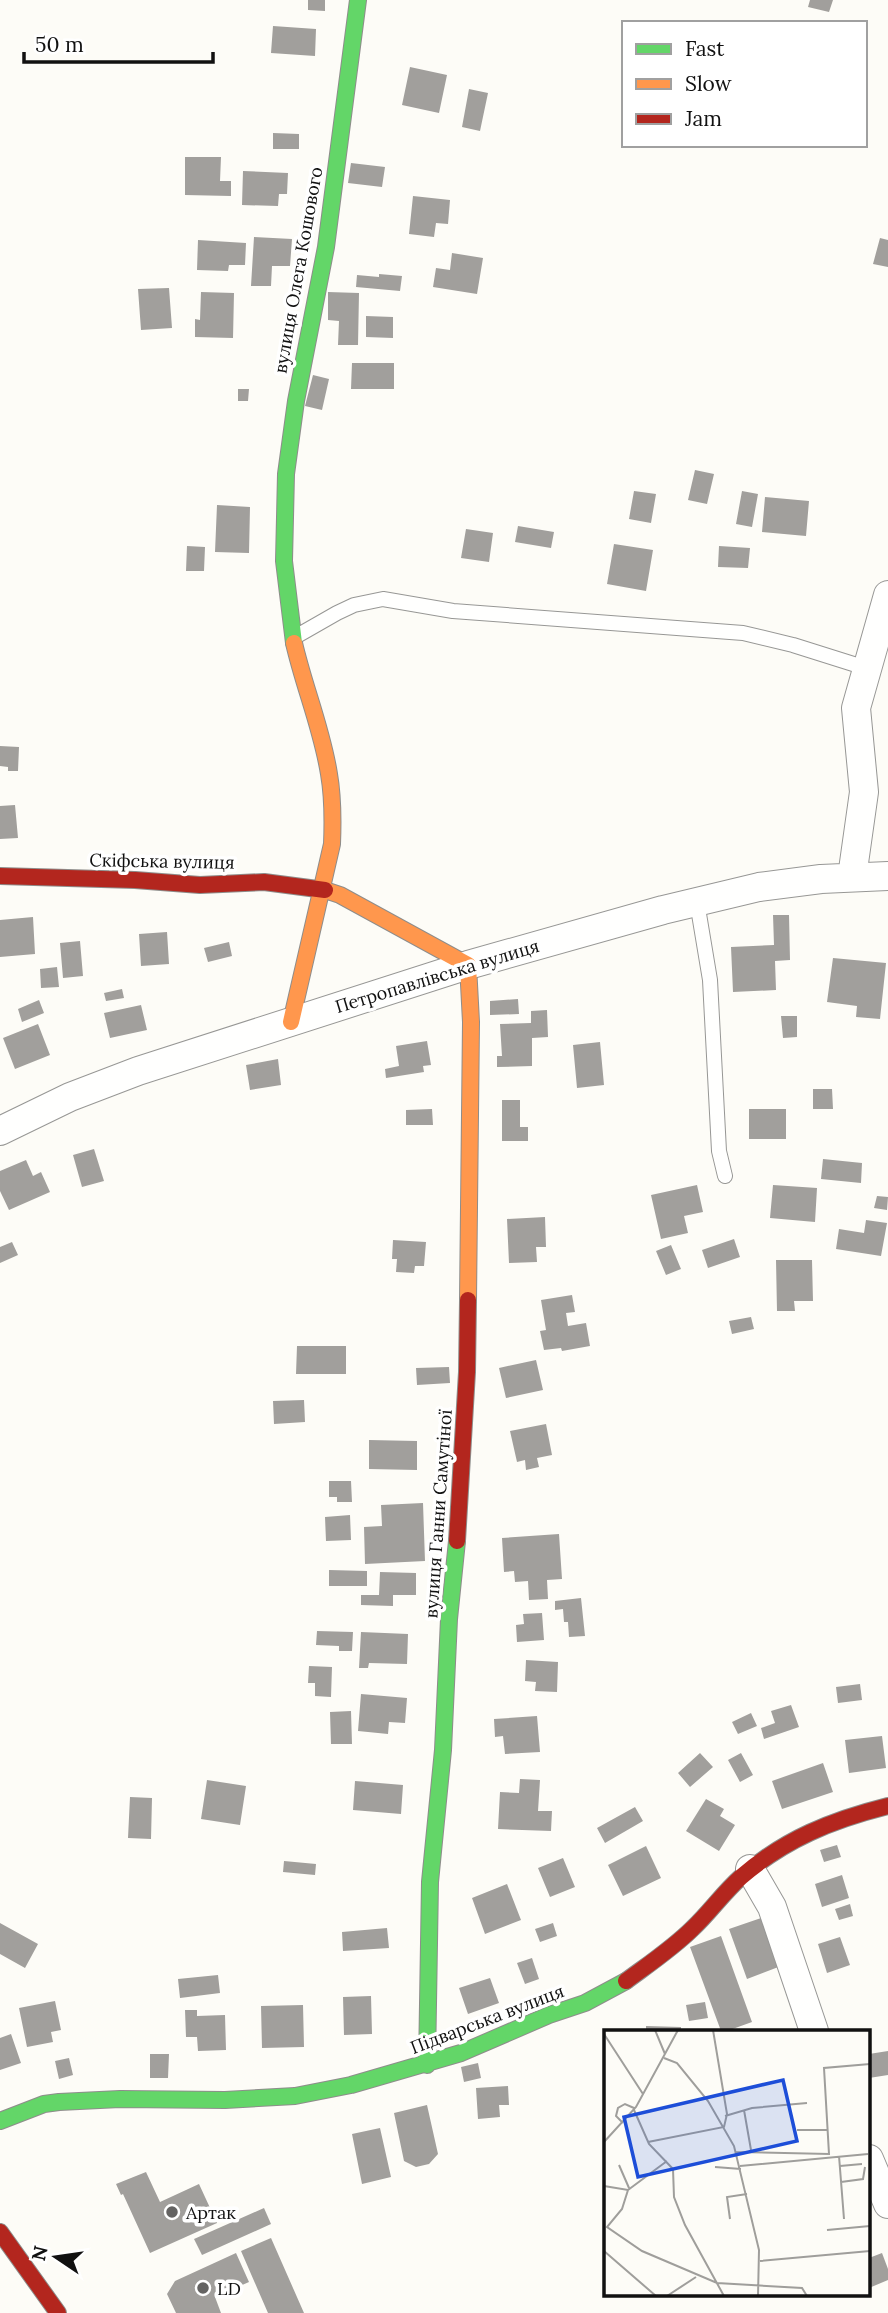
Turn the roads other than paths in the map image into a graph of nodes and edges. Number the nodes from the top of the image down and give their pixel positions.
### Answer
1 (358, 0) edge
2 (888, 595) edge
3 (294, 638) junction
4 (866, 668) junction
5 (0, 876) edge
6 (888, 876) edge
7 (852, 877) junction
8 (322, 889) junction
9 (697, 902) junction
10 (468, 965) junction
11 (291, 1021) junction
12 (0, 1131) edge
13 (726, 1177) dead end
14 (888, 1806) edge
15 (750, 1869) junction
16 (814, 2030) edge
17 (427, 2064) junction
18 (0, 2121) edge
19 (870, 2161) edge
20 (888, 2204) edge
21 (0, 2232) edge
22 (58, 2313) edge

1 - 3 street, вулиця Олега Кошового
2 - 4 street
3 - 4 lane
3 - 8 street, вулиця Олега Кошового
4 - 7 street
5 - 8 street, Скіфська вулиця
6 - 7 street, Петропавлівська вулиця
7 - 9 street, Петропавлівська вулиця
8 - 10 street, Скіфська вулиця
8 - 11 street, вулиця Олега Кошового
9 - 10 street, Петропавлівська вулиця
9 - 13 lane
10 - 11 street, Петропавлівська вулиця
10 - 17 street, вулиця Ганни Самутіної
11 - 12 street, Петропавлівська вулиця
14 - 15 street, Підварська вулиця
15 - 16 street
15 - 17 street, Підварська вулиця
17 - 18 street, Підварська вулиця
19 - 20 street
21 - 22 street

